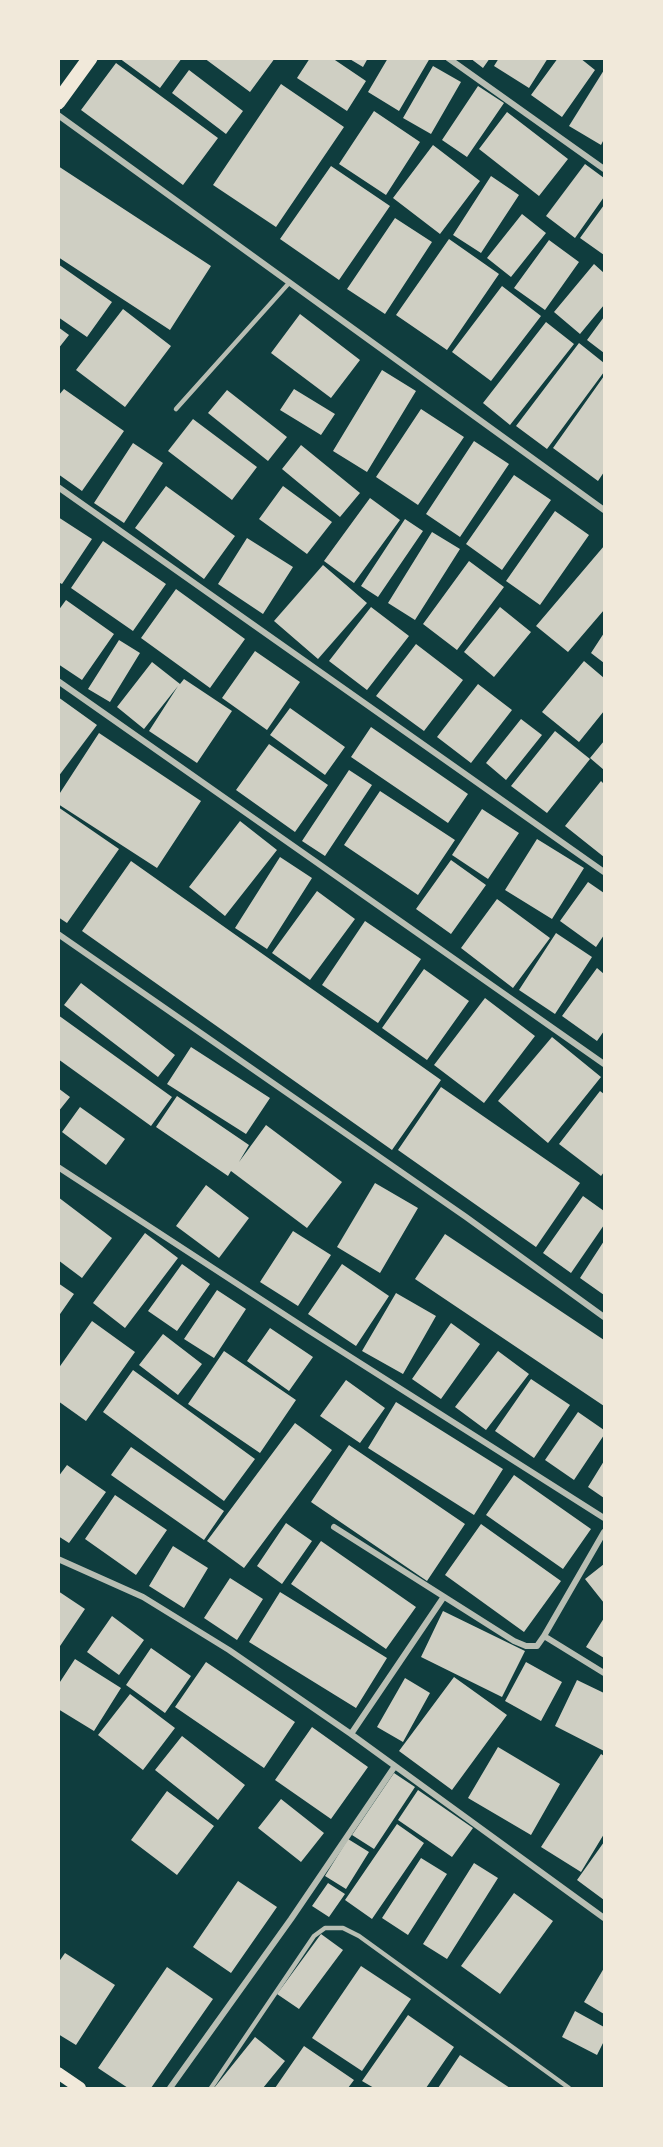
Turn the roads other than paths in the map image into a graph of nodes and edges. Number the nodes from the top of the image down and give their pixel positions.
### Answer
1 (90, 58) edge
2 (448, 58) edge
3 (58, 102) edge
4 (58, 115) edge
5 (604, 169) edge
6 (289, 283) junction
7 (176, 409) dead end
8 (58, 487) edge
9 (604, 499) edge
10 (602, 508) edge
11 (58, 681) edge
12 (604, 872) edge
13 (58, 934) edge
14 (604, 1064) edge
15 (58, 1167) edge
16 (604, 1317) edge
17 (604, 1518) edge
18 (334, 1527) dead end
19 (604, 1532) edge
20 (58, 1558) edge
21 (443, 1598) junction
22 (544, 1636) junction
23 (604, 1673) edge
24 (351, 1734) junction
25 (395, 1766) junction
26 (604, 1918) edge
27 (58, 2073) edge
28 (80, 2088) edge
29 (170, 2088) edge
30 (211, 2088) edge
31 (569, 2088) edge

1 - 3 main road
2 - 5 street
4 - 6 street
6 - 7 lane
6 - 10 street
8 - 12 street
9 - 10 street
11 - 14 street
13 - 16 street
15 - 17 street
18 - 21 street
19 - 22 street
20 - 24 street
21 - 22 street
21 - 24 street
22 - 23 street
24 - 25 street
25 - 26 street
25 - 29 street
27 - 28 main road
30 - 31 lane

